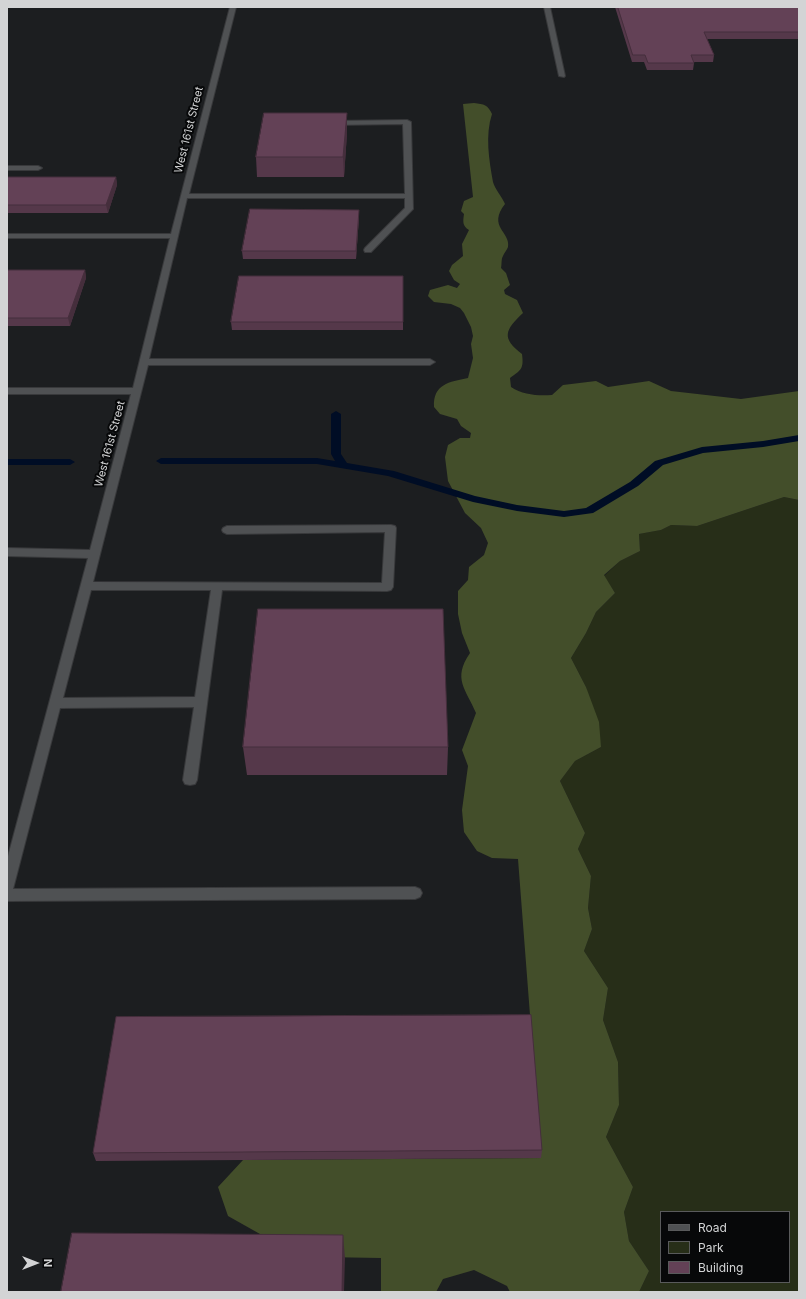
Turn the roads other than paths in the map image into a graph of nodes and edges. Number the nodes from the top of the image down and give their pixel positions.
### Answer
1 (233, 7) edge
2 (547, 7) edge
3 (562, 76) dead end
4 (326, 123) edge
5 (7, 168) edge
6 (38, 168) dead end
7 (184, 196) junction
8 (410, 196) junction
9 (7, 236) edge
10 (174, 236) junction
11 (368, 250) dead end
12 (143, 362) junction
13 (430, 362) dead end
14 (7, 391) edge
15 (137, 391) junction
16 (227, 530) dead end
17 (7, 552) edge
18 (93, 554) junction
19 (85, 586) junction
20 (217, 586) junction
21 (202, 702) junction
22 (55, 703) junction
23 (190, 780) dead end
24 (7, 887) edge
25 (415, 893) dead end
26 (7, 894) edge

1 - 7 street, West 161st Street
2 - 3 street
4 - 8 street
5 - 6 street
7 - 8 street
7 - 10 street, West 161st Street
8 - 11 street
9 - 10 street
10 - 12 street, West 161st Street
12 - 13 street
12 - 15 street, West 161st Street
14 - 15 street
15 - 18 street, West 161st Street
16 - 20 street
17 - 18 street
18 - 19 street, West 161st Street
19 - 20 street
19 - 22 street, West 161st Street
20 - 21 street
21 - 22 street
21 - 23 street
22 - 24 street, West 161st Street
25 - 26 street

